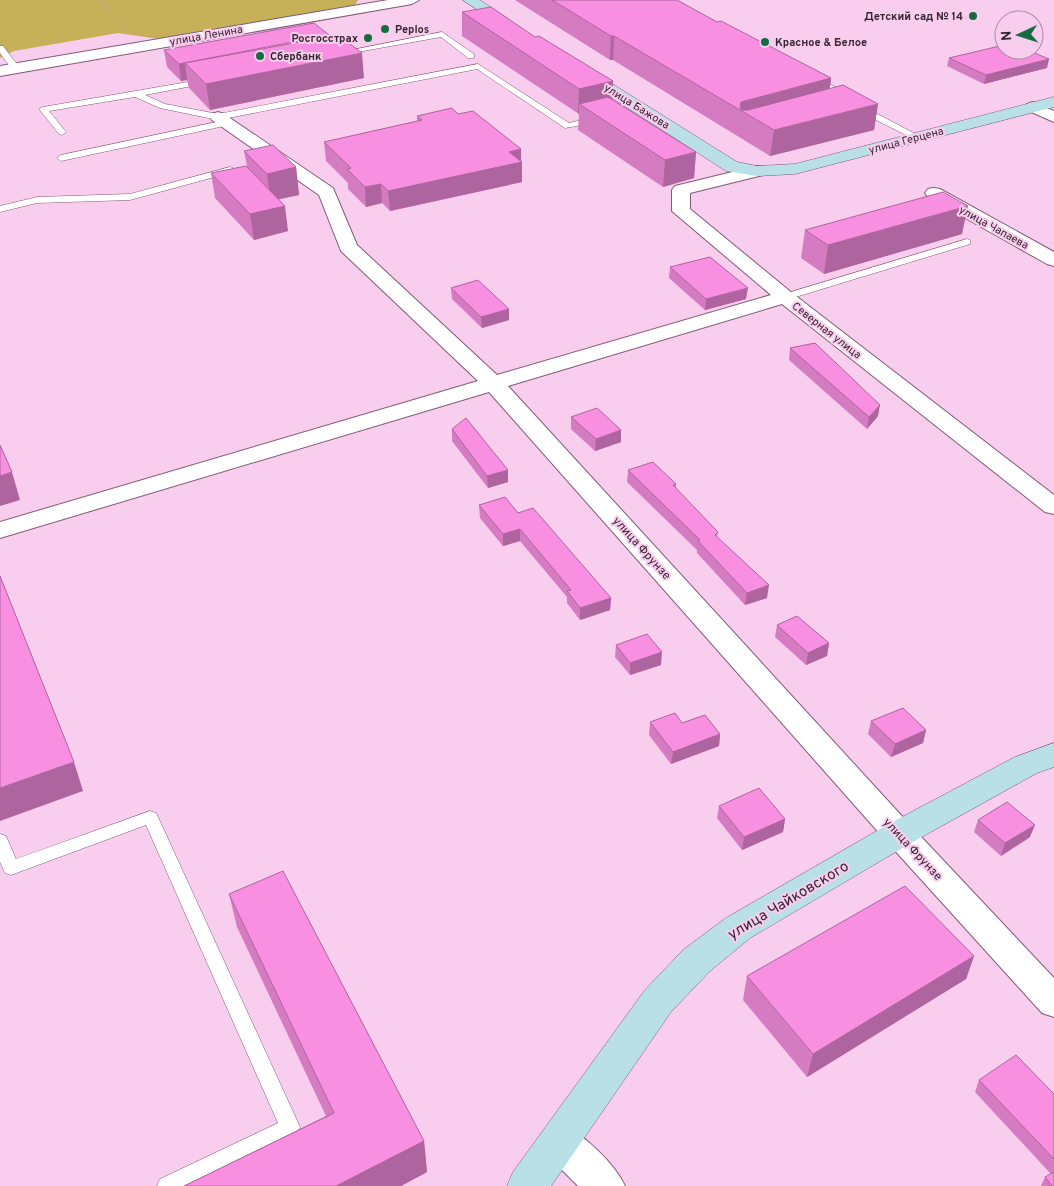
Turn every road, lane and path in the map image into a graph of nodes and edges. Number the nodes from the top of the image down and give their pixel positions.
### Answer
1 (100, 0) edge
2 (412, 0) edge
3 (470, 0) edge
4 (528, 37) edge
5 (145, 46) junction
6 (0, 48) edge
7 (329, 56) edge
8 (471, 56) dead end
9 (569, 63) edge
10 (16, 69) junction
11 (0, 72) edge
12 (805, 74) edge
13 (213, 79) edge
14 (136, 94) junction
15 (855, 101) junction
16 (1054, 102) edge
17 (846, 103) edge
18 (1033, 107) junction
19 (1054, 117) edge
20 (605, 118) edge
21 (222, 120) junction
22 (62, 132) dead end
23 (917, 137) junction
24 (61, 158) dead end
25 (241, 167) edge
26 (757, 172) junction
27 (934, 193) edge
28 (0, 209) edge
29 (968, 242) dead end
30 (1054, 260) edge
31 (784, 297) junction
32 (494, 383) junction
33 (1054, 507) edge
34 (0, 530) edge
35 (1054, 755) edge
36 (899, 834) junction
37 (0, 840) edge
38 (1054, 1002) edge
39 (560, 1142) junction
40 (167, 1186) edge
41 (527, 1186) edge
42 (605, 1186) edge

1 - 5 path
2 - 5 street, улица Ленина
3 - 4 street
5 - 10 street, улица Ленина
6 - 10 lane
7 - 8 lane
9 - 26 street, улица Бажова
10 - 11 street, улица Ленина
12 - 15 lane
13 - 14 lane
14 - 21 lane
14 - 22 lane
15 - 17 lane
15 - 23 lane
16 - 18 street, улица Герцена
18 - 19 street
18 - 23 street, улица Герцена
20 - 21 lane
21 - 24 lane
21 - 32 street, улица Фрунзе
23 - 26 street, улица Герцена
25 - 28 lane
26 - 31 street, Северная улица
27 - 30 street, улица Чапаева
29 - 31 lane
31 - 32 street
31 - 33 street, Северная улица
32 - 34 street
32 - 36 street, улица Фрунзе
35 - 36 street, улица Чайковского
36 - 38 street, улица Фрунзе
36 - 39 street, улица Чайковского
37 - 40 lane
39 - 41 street, улица Чайковского
39 - 42 street

